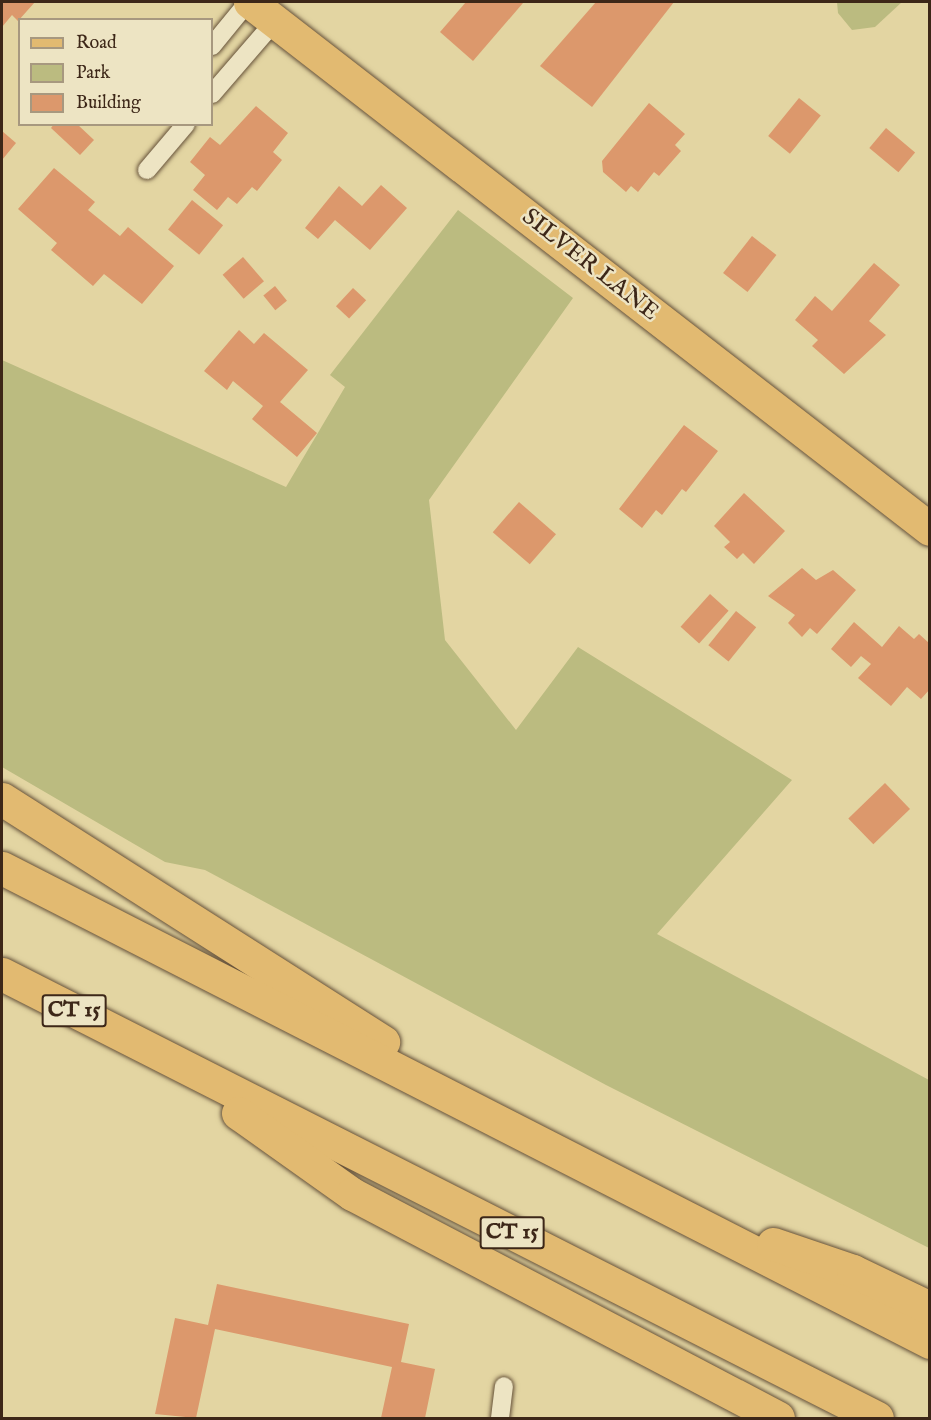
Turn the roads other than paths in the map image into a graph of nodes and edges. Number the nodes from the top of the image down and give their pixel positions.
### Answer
1 (258, 8) edge
2 (213, 45) edge
3 (213, 92) edge
4 (184, 126) edge
5 (147, 170) dead end
6 (930, 529) edge
7 (2, 799) edge
8 (2, 868) edge
9 (2, 974) edge
10 (146, 1048) junction
11 (512, 1128) junction
12 (670, 1210) junction
13 (930, 1308) edge
14 (930, 1342) edge
15 (504, 1386) dead end
16 (500, 1419) edge
17 (778, 1419) edge
18 (877, 1419) edge

1 - 2 lane
1 - 3 lane
1 - 6 main road, SILVER LANE
4 - 5 lane
7 - 11 main road
8 - 11 main road
9 - 10 main road, CT 15
10 - 17 main road
10 - 18 main road, CT 15
11 - 12 main road
12 - 13 main road
12 - 14 main road
15 - 16 lane

